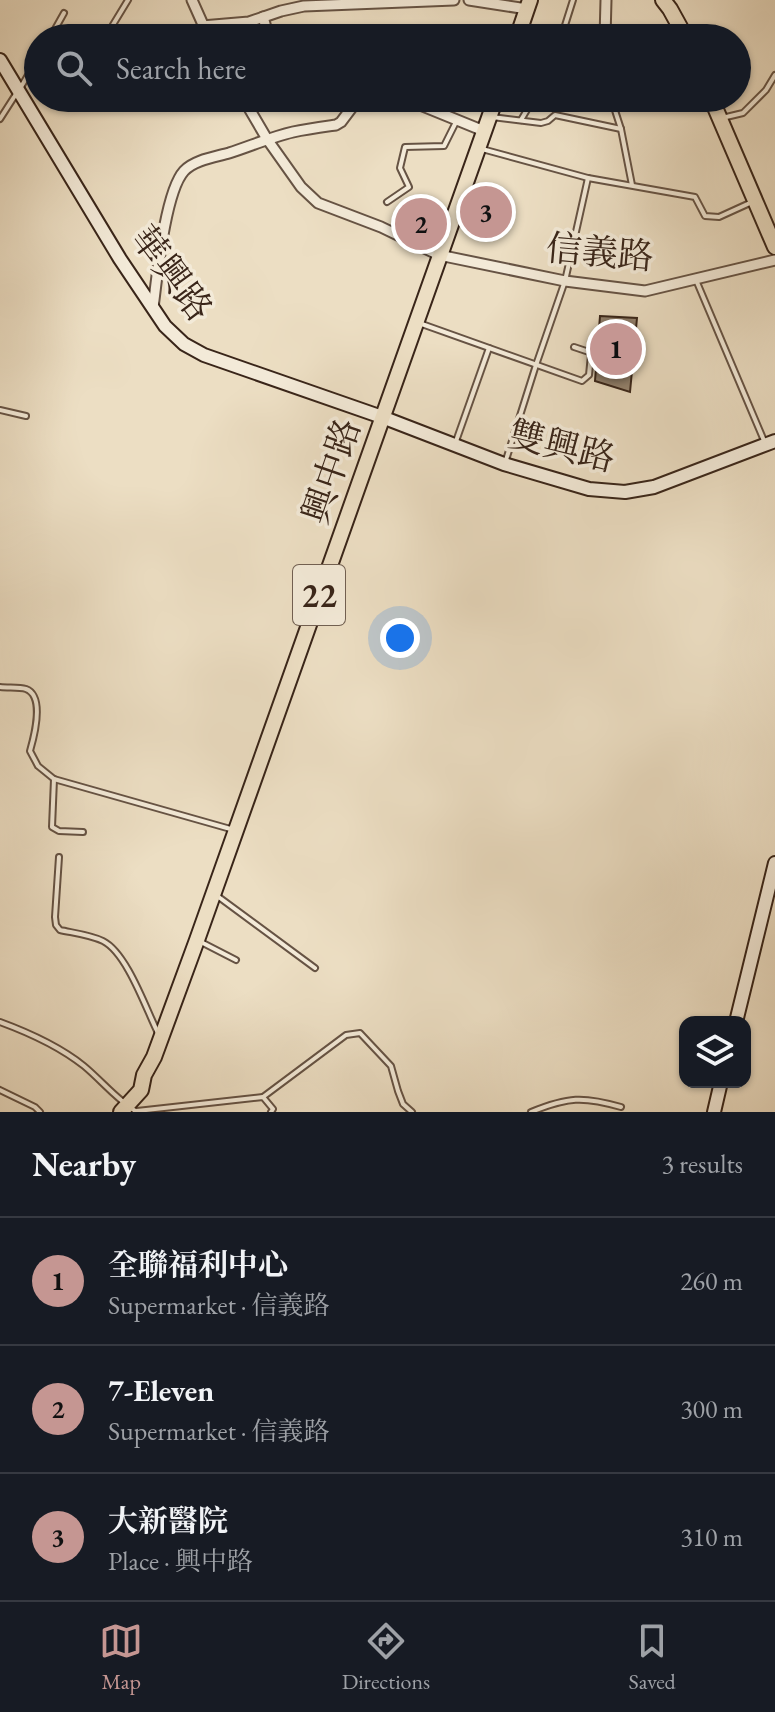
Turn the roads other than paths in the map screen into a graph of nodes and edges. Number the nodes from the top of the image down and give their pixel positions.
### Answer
1 (128, 0) edge
2 (192, 0) edge
3 (454, 0) edge
4 (469, 0) edge
5 (573, 0) edge
6 (606, 0) edge
7 (663, 0) edge
8 (529, 4) edge
9 (64, 13) dead end
10 (263, 17) junction
11 (58, 24) edge
12 (113, 24) edge
13 (201, 24) edge
14 (226, 24) edge
15 (265, 24) edge
16 (522, 24) edge
17 (565, 24) edge
18 (605, 24) edge
19 (678, 24) edge
20 (0, 60) edge
21 (775, 75) edge
22 (24, 82) edge
23 (18, 92) junction
24 (24, 102) edge
25 (751, 105) edge
26 (30, 112) edge
27 (251, 112) edge
28 (349, 112) edge
29 (491, 112) edge
30 (526, 112) edge
31 (616, 112) edge
32 (717, 112) edge
33 (744, 112) edge
34 (441, 113) edge
35 (490, 116) junction
36 (720, 118) junction
37 (0, 119) edge
38 (457, 120) junction
39 (521, 121) junction
40 (621, 129) junction
41 (484, 131) junction
42 (267, 139) junction
43 (480, 148) junction
44 (588, 178) junction
45 (632, 186) junction
46 (756, 201) junction
47 (387, 202) dead end
48 (770, 223) edge
49 (775, 247) edge
50 (439, 255) junction
51 (775, 260) edge
52 (696, 280) junction
53 (565, 281) junction
54 (153, 308) junction
55 (416, 322) junction
56 (574, 347) dead end
57 (489, 348) junction
58 (536, 365) junction
59 (0, 410) edge
60 (26, 416) dead end
61 (382, 417) junction
62 (770, 443) edge
63 (454, 446) junction
64 (504, 464) junction
65 (0, 687) edge
66 (54, 779) junction
67 (237, 830) junction
68 (83, 832) dead end
69 (59, 857) dead end
70 (775, 863) edge
71 (214, 893) junction
72 (197, 940) junction
73 (236, 960) dead end
74 (315, 968) dead end
75 (737, 1016) edge
76 (0, 1022) edge
77 (160, 1039) junction
78 (720, 1088) edge
79 (0, 1090) edge
80 (263, 1097) junction
81 (621, 1107) dead end
82 (130, 1110) edge
83 (40, 1112) edge
84 (271, 1112) edge
85 (412, 1112) edge
86 (531, 1112) edge
87 (714, 1112) edge

1 - 12 lane
2 - 13 street
3 - 10 street
4 - 8 street
5 - 17 lane
6 - 18 street
7 - 19 main road
8 - 16 main road
9 - 11 lane
10 - 14 street
10 - 15 street
20 - 23 main road, 華興路
21 - 25 lane
22 - 23 lane
23 - 24 main road, 華興路
23 - 37 lane
26 - 54 main road, 華興路
27 - 42 street, 信義路
28 - 42 street
29 - 35 main road, 興中路 / 22
30 - 39 lane
31 - 40 lane
32 - 36 main road
33 - 36 lane
34 - 38 street
35 - 39 lane
35 - 41 main road, 興中路 / 22
36 - 46 main road
38 - 41 street
38 - 47 lane
39 - 40 lane
40 - 45 lane
41 - 43 main road, 興中路 / 22
42 - 50 street, 信義路
42 - 54 street
43 - 44 lane
43 - 50 main road, 興中路 / 22
44 - 45 lane
44 - 53 lane
45 - 46 lane
46 - 48 main road
48 - 49 main road
50 - 53 street, 信義路
50 - 55 main road, 興中路 / 22
51 - 52 street, 信義路
52 - 53 street, 信義路
52 - 62 lane
53 - 58 lane
54 - 61 main road, 華興路
55 - 57 lane
55 - 61 main road, 興中路 / 22
56 - 58 lane
57 - 58 lane
57 - 63 lane
58 - 64 lane
59 - 60 lane
61 - 63 main road, 雙興路
61 - 67 main road, 興中路 / 22
62 - 64 main road, 雙興路
63 - 64 main road, 雙興路
65 - 66 lane
66 - 67 lane
66 - 68 lane
67 - 71 main road, 興中路 / 22
69 - 77 lane
70 - 75 main road
71 - 72 main road, 興中路 / 22
71 - 74 lane
72 - 73 lane
72 - 77 main road, 興中路 / 22
76 - 82 lane
77 - 82 main road, 興中路 / 22
78 - 87 main road
79 - 83 lane
80 - 82 lane
80 - 84 lane
80 - 85 lane
81 - 86 lane

